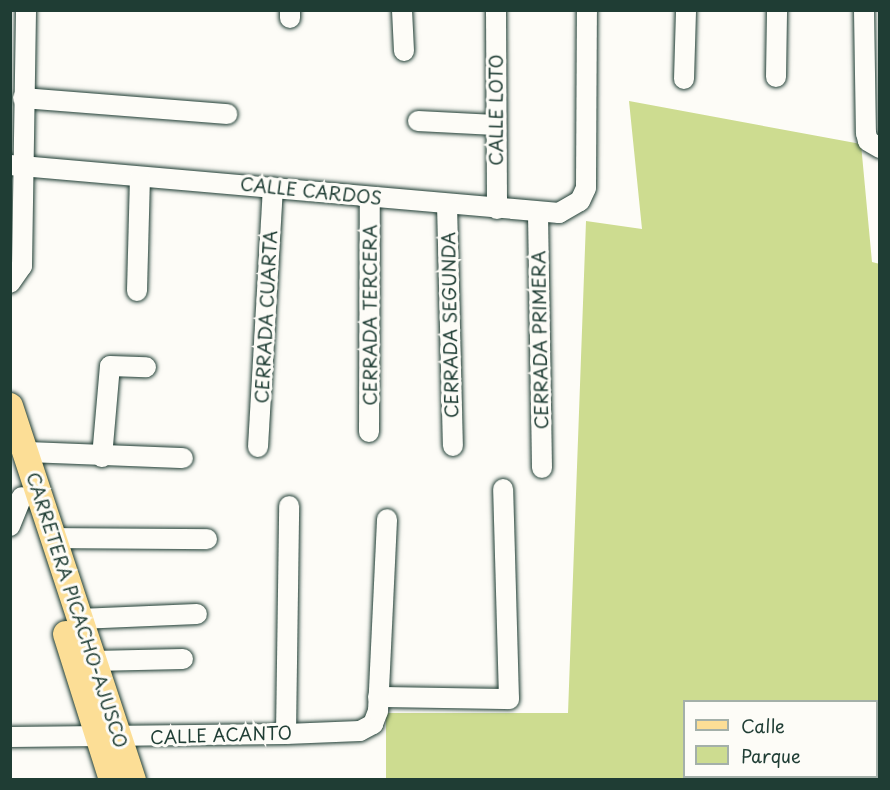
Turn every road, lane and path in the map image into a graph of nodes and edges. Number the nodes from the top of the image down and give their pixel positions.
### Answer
1 (26, 10) edge
2 (402, 10) edge
3 (496, 10) edge
4 (587, 10) edge
5 (686, 10) edge
6 (777, 10) edge
7 (864, 10) edge
8 (404, 51) dead end
9 (776, 77) dead end
10 (684, 79) dead end
11 (23, 98) junction
12 (227, 114) dead end
13 (418, 121) dead end
14 (495, 125) junction
15 (879, 148) edge
16 (17, 166) edge
17 (140, 177) junction
18 (273, 187) junction
19 (370, 197) junction
20 (447, 204) junction
21 (497, 209) junction
22 (538, 213) junction
23 (10, 283) edge
24 (137, 291) dead end
25 (146, 367) dead end
26 (10, 406) edge
27 (369, 432) dead end
28 (453, 446) dead end
29 (258, 447) dead end
30 (18, 457) edge
31 (102, 457) junction
32 (183, 458) dead end
33 (542, 468) dead end
34 (503, 489) dead end
35 (22, 497) junction
36 (289, 507) dead end
37 (387, 519) dead end
38 (10, 526) edge
39 (53, 538) junction
40 (207, 539) dead end
41 (197, 614) dead end
42 (80, 620) junction
43 (183, 659) dead end
44 (93, 661) junction
45 (378, 697) junction
46 (286, 734) junction
47 (10, 737) edge
48 (108, 759) edge
49 (133, 780) edge

1 - 11 street
2 - 8 street
3 - 14 street, CALLE LOTO
4 - 22 street, CALLE CARDOS
5 - 10 street
6 - 9 street
7 - 15 street
11 - 12 street
11 - 16 street
13 - 14 street
14 - 21 street, CALLE LOTO
16 - 17 street, CALLE CARDOS
16 - 23 street
17 - 18 street, CALLE CARDOS
17 - 24 street
18 - 19 street, CALLE CARDOS
18 - 29 street, CERRADA CUARTA
19 - 20 street, CALLE CARDOS
19 - 27 street, CERRADA TERCERA
20 - 21 street, CALLE CARDOS
20 - 28 street, CERRADA SEGUNDA
21 - 22 street, CALLE CARDOS
22 - 33 street, CERRADA PRIMERA
25 - 31 street
26 - 30 main road, CARRETERA PICACHO-AJUSCO
30 - 31 street
30 - 35 main road, CARRETERA PICACHO-AJUSCO
30 - 39 main road, CARRETERA PICACHO-AJUSCO
31 - 32 street
34 - 45 street
35 - 38 street
35 - 48 main road, CARRETERA PICACHO-AJUSCO
36 - 46 street
37 - 45 street
39 - 40 street
39 - 42 main road, CARRETERA PICACHO-AJUSCO
41 - 42 street
42 - 44 main road, CARRETERA PICACHO-AJUSCO
43 - 44 street
44 - 48 main road, CARRETERA PICACHO-AJUSCO
45 - 46 street, CALLE ACANTO
46 - 48 street, CALLE ACANTO
47 - 48 street, CALLE ACANTO
48 - 49 main road, CARRETERA PICACHO-AJUSCO

